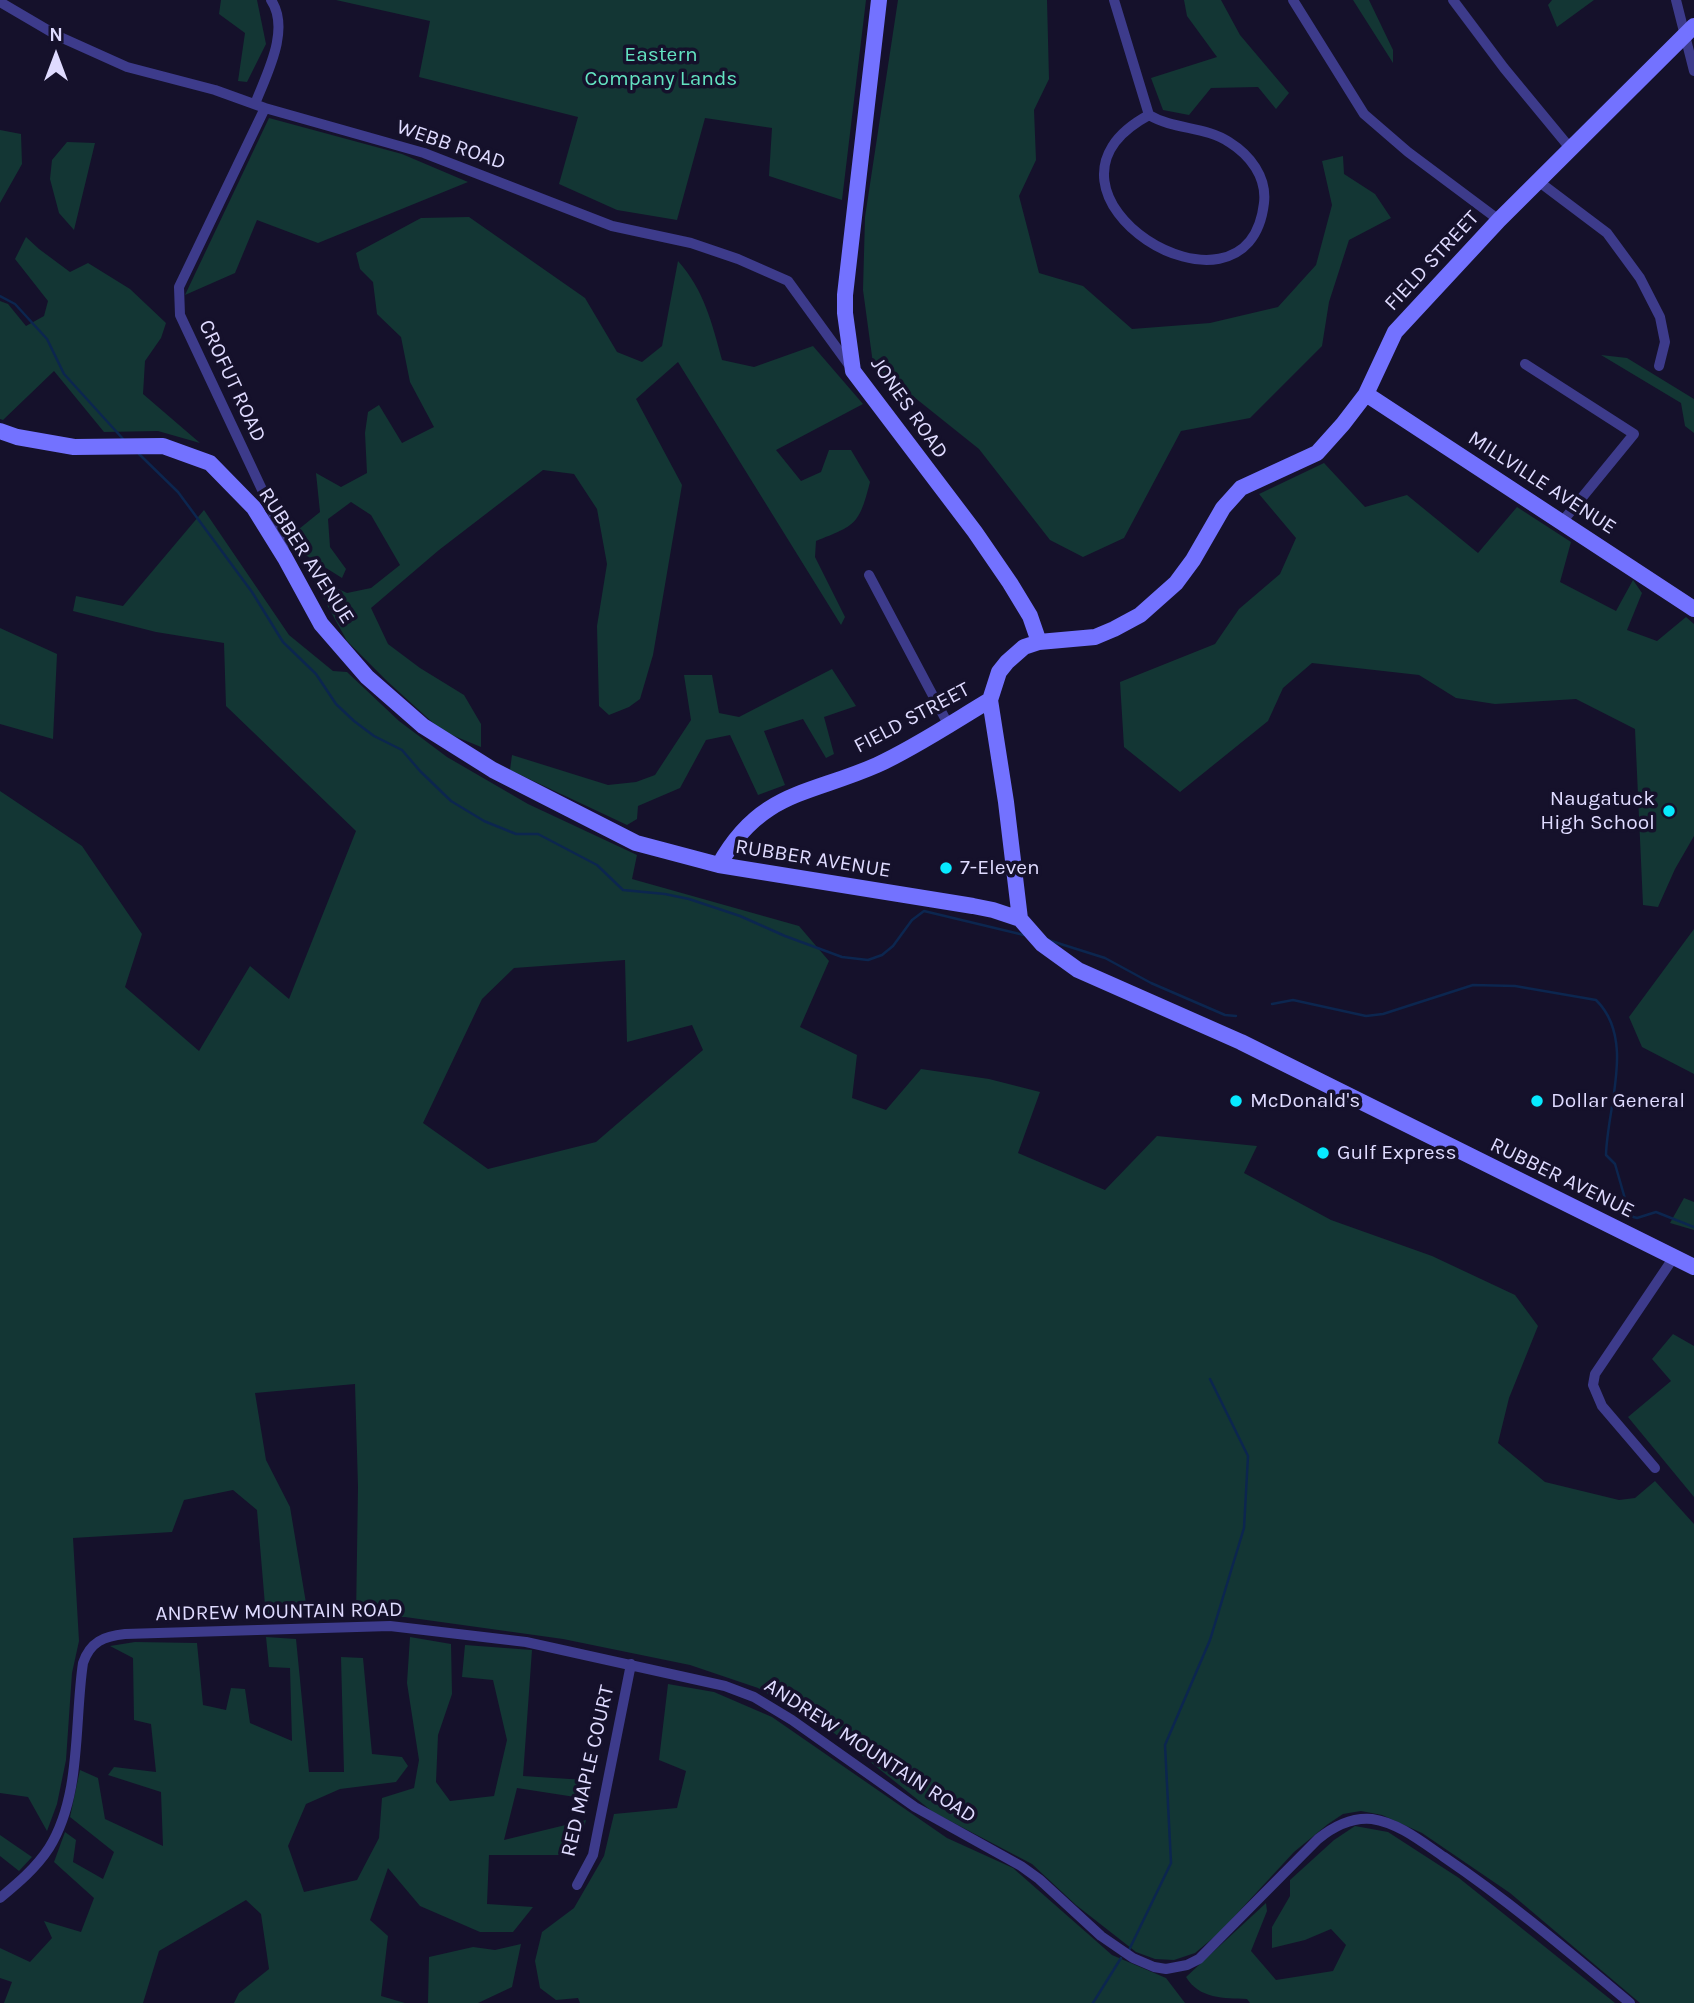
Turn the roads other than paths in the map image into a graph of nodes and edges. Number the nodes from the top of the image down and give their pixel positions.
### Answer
1 (271, 0) edge
2 (879, 0) edge
3 (1114, 0) edge
4 (1293, 0) edge
5 (1453, 0) edge
6 (1675, 0) edge
7 (0, 2) edge
8 (1689, 30) edge
9 (1694, 71) edge
10 (260, 106) junction
11 (1149, 115) junction
12 (1570, 148) junction
13 (1538, 181) junction
14 (1499, 219) junction
15 (1525, 364) dead end
16 (1659, 366) dead end
17 (853, 372) junction
18 (1366, 394) junction
19 (0, 431) edge
20 (1562, 522) junction
21 (285, 558) junction
22 (869, 575) dead end
23 (1694, 608) edge
24 (1038, 642) junction
25 (990, 700) junction
26 (948, 724) junction
27 (719, 865) junction
28 (1021, 921) junction
29 (1674, 1256) junction
30 (1694, 1267) edge
31 (1655, 1468) dead end
32 (631, 1664) junction
33 (577, 1885) dead end
34 (0, 1898) edge
35 (1630, 2003) edge

1 - 10 street, CROFUT ROAD
2 - 17 street, JONES ROAD
3 - 11 street
4 - 14 street
5 - 12 street
6 - 8 street
7 - 10 street, WEBB ROAD
8 - 9 street
8 - 12 street, FIELD STREET
10 - 17 street, WEBB ROAD
10 - 21 street, CROFUT ROAD
11 - 11 street
12 - 13 street, FIELD STREET
13 - 14 street, FIELD STREET
13 - 16 street
14 - 18 street, FIELD STREET
15 - 20 street
17 - 24 street, JONES ROAD
18 - 20 street, MILLVILLE AVENUE
18 - 24 street, FIELD STREET
19 - 21 street, RUBBER AVENUE
20 - 23 street, MILLVILLE AVENUE
21 - 27 street, RUBBER AVENUE
22 - 26 street
24 - 25 street, FIELD STREET
25 - 26 street, FIELD STREET
25 - 28 street
26 - 27 street, FIELD STREET
27 - 28 street, RUBBER AVENUE
28 - 29 street, RUBBER AVENUE
29 - 30 street, RUBBER AVENUE
29 - 31 street
32 - 33 street, RED MAPLE COURT
32 - 34 street, ANDREW MOUNTAIN ROAD
32 - 35 street, ANDREW MOUNTAIN ROAD

